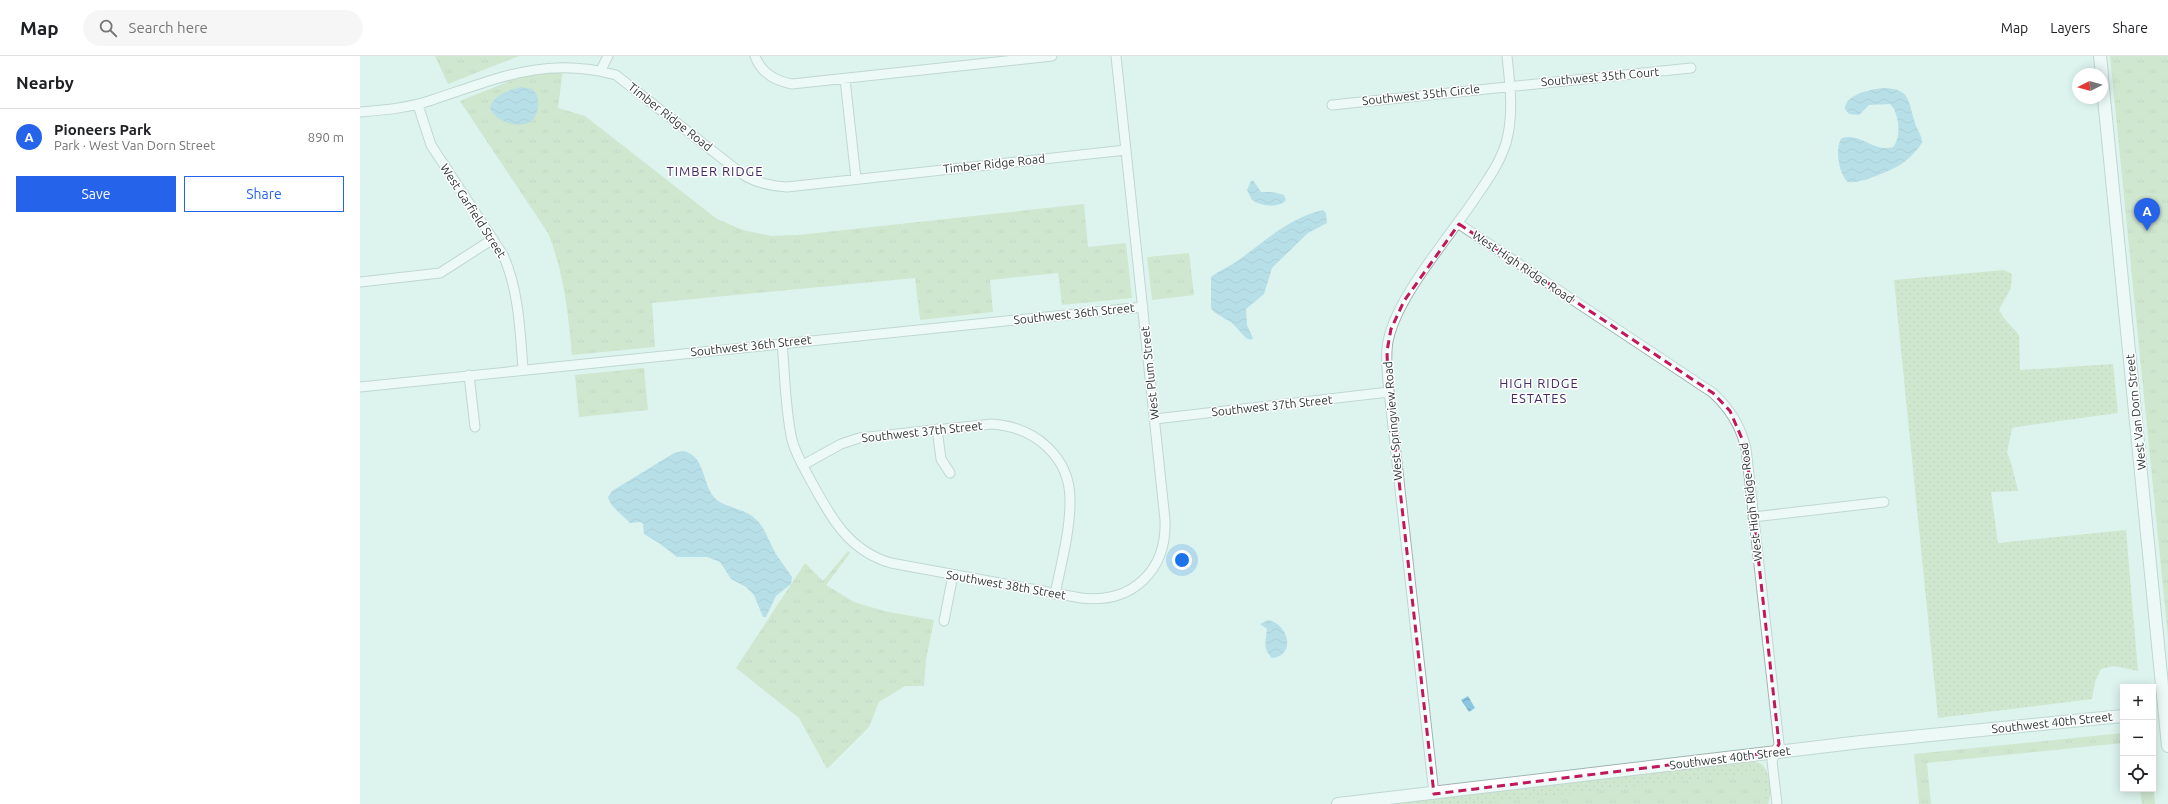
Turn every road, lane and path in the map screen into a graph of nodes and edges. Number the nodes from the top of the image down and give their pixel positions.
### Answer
1 (608, 56) edge
2 (755, 56) edge
3 (1052, 56) edge
4 (1116, 56) edge
5 (1506, 56) edge
6 (2100, 56) edge
7 (565, 58) dead end
8 (543, 59) dead end
9 (602, 68) junction
10 (1691, 68) dead end
11 (2101, 68) edge
12 (845, 78) junction
13 (1510, 86) junction
14 (2105, 104) edge
15 (418, 105) junction
16 (1332, 105) dead end
17 (360, 112) edge
18 (1126, 150) junction
19 (856, 179) junction
20 (1459, 224) junction
21 (493, 239) junction
22 (360, 282) edge
23 (1143, 307) junction
24 (782, 343) junction
25 (523, 369) junction
26 (469, 375) junction
27 (360, 387) edge
28 (1389, 392) junction
29 (1155, 419) junction
30 (475, 427) dead end
31 (937, 429) junction
32 (803, 465) junction
33 (950, 473) dead end
34 (1884, 502) dead end
35 (1753, 517) junction
36 (1154, 569) joint
37 (953, 575) junction
38 (1055, 594) junction
39 (944, 621) dead end
40 (2158, 713) edge
41 (2120, 716) edge
42 (2168, 746) edge
43 (1775, 752) junction
44 (1434, 794) junction
45 (1338, 804) edge
46 (1777, 804) edge

1 - 9 street
2 - 12 street
3 - 12 street
4 - 18 street, West Plum Street
5 - 13 street, West Springview Road
6 - 11 main road
7 - 9 street, Timber Ridge Road
8 - 15 street
9 - 19 street, Timber Ridge Road
10 - 13 street, Southwest 35th Court
12 - 19 street
13 - 16 street, Southwest 35th Circle
13 - 20 street, West Springview Road
14 - 40 main road, West Van Dorn Street
15 - 17 street
15 - 21 street, West Garfield Street
18 - 19 street, Timber Ridge Road
18 - 23 street, West Plum Street
20 - 28 street, West Springview Road
20 - 35 street, West High Ridge Road
21 - 22 street
21 - 25 street, West Garfield Street
23 - 24 street, Southwest 36th Street
23 - 29 street, West Plum Street
24 - 25 street, Southwest 36th Street
24 - 32 street, Southwest 38th Street
25 - 26 street, Southwest 36th Street
26 - 27 street, Southwest 36th Street
26 - 30 street
28 - 29 street, Southwest 37th Street
28 - 44 street, West Springview Road
29 - 36 street, West Plum Street
31 - 32 street, Southwest 37th Street
31 - 33 street
31 - 38 street, Southwest 37th Street
32 - 37 street, Southwest 38th Street
34 - 35 street
35 - 43 street, West High Ridge Road
36 - 38 street, Southwest 38th Street
37 - 38 street, Southwest 38th Street
37 - 39 street
40 - 42 main road, West Van Dorn Street
41 - 43 main road, Southwest 40th Street
43 - 44 main road, Southwest 40th Street
43 - 46 street, West High Ridge Road
44 - 45 main road, Southwest 40th Street

